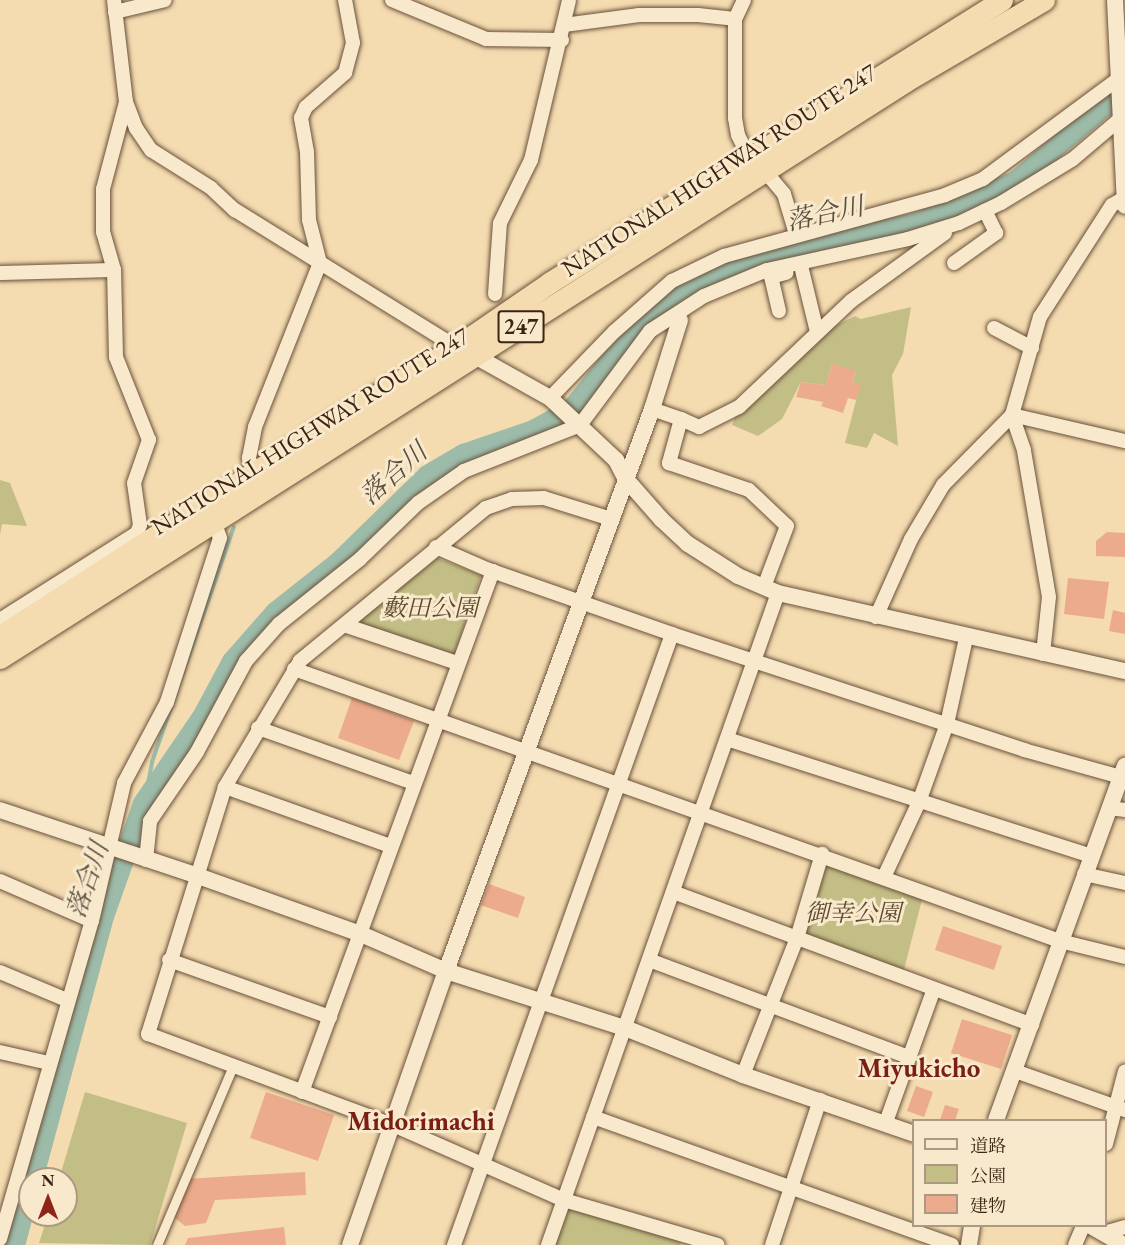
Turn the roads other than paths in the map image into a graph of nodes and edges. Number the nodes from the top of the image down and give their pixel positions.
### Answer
1 (165, 0) edge
2 (345, 0) edge
3 (392, 0) edge
4 (569, 0) edge
5 (744, 0) edge
6 (1002, 0) edge
7 (1044, 0) edge
8 (1114, 0) edge
9 (114, 6) edge
10 (735, 19) junction
11 (564, 25) junction
12 (562, 40) junction
13 (1120, 79) edge
14 (126, 102) junction
15 (1119, 120) junction
16 (757, 164) junction
17 (1124, 180) edge
18 (1125, 202) edge
19 (985, 210) junction
20 (959, 223) junction
21 (796, 234) junction
22 (882, 246) junction
23 (320, 263) junction
24 (954, 263) dead end
25 (114, 270) junction
26 (802, 270) junction
27 (0, 273) edge
28 (495, 294) dead end
29 (779, 311) dead end
30 (680, 320) dead end
31 (994, 328) dead end
32 (817, 332) junction
33 (456, 347) junction
34 (1032, 348) junction
35 (476, 356) junction
36 (550, 398) junction
37 (652, 409) junction
38 (1012, 416) junction
39 (681, 420) junction
40 (577, 423) junction
41 (1125, 441) edge
42 (253, 473) junction
43 (625, 478) junction
44 (611, 519) junction
45 (214, 521) junction
46 (436, 547) junction
47 (493, 571) junction
48 (771, 590) junction
49 (583, 600) junction
50 (876, 617) junction
51 (0, 620) edge
52 (344, 625) junction
53 (672, 634) junction
54 (0, 636) edge
55 (966, 638) junction
56 (1043, 654) junction
57 (0, 658) edge
58 (755, 662) junction
59 (457, 663) junction
60 (294, 669) junction
61 (1125, 671) edge
62 (436, 721) junction
63 (946, 724) junction
64 (258, 728) junction
65 (727, 739) junction
66 (527, 754) junction
67 (1123, 771) edge
68 (413, 783) junction
69 (225, 787) junction
70 (617, 787) junction
71 (919, 802) junction
72 (1117, 809) edge
73 (0, 810) edge
74 (700, 816) junction
75 (107, 846) junction
76 (391, 846) junction
77 (822, 854) junction
78 (1091, 856) junction
79 (146, 860) junction
80 (1084, 874) junction
81 (195, 875) junction
82 (884, 877) junction
83 (0, 881) edge
84 (1125, 883) edge
85 (673, 892) junction
86 (92, 921) junction
87 (361, 934) junction
88 (797, 938) junction
89 (1060, 941) junction
90 (1125, 957) edge
91 (169, 960) junction
92 (649, 960) junction
93 (446, 971) junction
94 (0, 972) edge
95 (934, 989) junction
96 (67, 1000) junction
97 (541, 1002) junction
98 (771, 1005) junction
99 (330, 1017) junction
100 (1032, 1025) junction
101 (625, 1029) junction
102 (0, 1052) edge
103 (909, 1057) junction
104 (49, 1063) junction
105 (232, 1068) junction
106 (1015, 1071) junction
107 (1125, 1071) edge
108 (742, 1075) junction
109 (302, 1092) junction
110 (820, 1100) junction
111 (1120, 1109) edge
112 (593, 1117) junction
113 (996, 1119) edge
114 (886, 1122) junction
115 (393, 1125) junction
116 (912, 1133) edge
117 (1107, 1142) edge
118 (484, 1164) junction
119 (792, 1189) junction
120 (564, 1200) junction
121 (972, 1227) edge
122 (1083, 1227) edge
123 (1125, 1227) edge
124 (1098, 1229) edge
125 (0, 1239) edge
126 (681, 1239) edge
127 (157, 1245) edge
128 (350, 1245) edge
129 (454, 1245) edge
130 (548, 1245) edge
131 (718, 1245) edge
132 (772, 1245) edge
133 (952, 1245) edge
134 (969, 1245) edge
135 (1075, 1245) edge
136 (1124, 1245) edge

1 - 9 street
2 - 23 street
3 - 12 street
4 - 11 street
5 - 10 street
6 - 16 highway, NATIONAL HIGHWAY ROUTE 247 / 247
7 - 16 highway, NATIONAL HIGHWAY ROUTE 247 / 247
8 - 13 street
9 - 14 street
10 - 11 street
10 - 16 street
11 - 12 street
12 - 28 street
13 - 15 street
13 - 21 street
14 - 23 street
14 - 25 street
15 - 17 street
15 - 19 street
16 - 21 street
16 - 33 highway, NATIONAL HIGHWAY ROUTE 247 / 247
16 - 35 highway, NATIONAL HIGHWAY ROUTE 247 / 247
17 - 18 street
18 - 34 street
19 - 20 street
19 - 24 street
20 - 22 street
20 - 32 street
21 - 36 street
22 - 26 street
22 - 40 street
23 - 33 street
23 - 42 street
25 - 27 street
25 - 51 street
26 - 29 street
26 - 32 street
30 - 37 street
31 - 34 street
32 - 39 street
33 - 35 street
33 - 42 highway, NATIONAL HIGHWAY ROUTE 247 / 247
34 - 38 street
35 - 36 street
35 - 45 highway, NATIONAL HIGHWAY ROUTE 247 / 247
36 - 40 street
37 - 39 street
37 - 43 street
38 - 41 street
38 - 50 street
38 - 56 street
39 - 48 street
40 - 43 street
40 - 79 street
42 - 54 highway, NATIONAL HIGHWAY ROUTE 247 / 247
43 - 44 street
43 - 48 street
44 - 46 street
44 - 49 street
45 - 57 highway, NATIONAL HIGHWAY ROUTE 247 / 247
45 - 75 street
46 - 47 street
46 - 52 street
47 - 49 street
47 - 59 street
48 - 50 street
48 - 58 street
49 - 53 street
49 - 66 street
50 - 55 street
52 - 59 street
52 - 60 street
53 - 58 street
53 - 70 street
55 - 56 street
55 - 63 street
56 - 61 street
58 - 63 street
58 - 65 street
59 - 62 street
60 - 62 street
60 - 64 street
62 - 66 street
62 - 68 street
63 - 67 street
63 - 71 street
64 - 68 street
64 - 69 street
65 - 71 street
65 - 74 street
66 - 70 street
66 - 93 street
67 - 72 street
68 - 76 street
69 - 76 street
69 - 81 street
70 - 74 street
70 - 97 street
71 - 78 street
71 - 82 street
72 - 78 street
73 - 75 street
74 - 77 street
74 - 85 street
75 - 79 street
75 - 86 street
76 - 87 street
77 - 82 street
77 - 88 street
78 - 80 street
79 - 81 street
80 - 84 street
80 - 89 street
81 - 87 street
81 - 91 street
82 - 89 street
83 - 86 street
85 - 88 street
85 - 92 street
86 - 96 street
87 - 93 street
87 - 99 street
88 - 95 street
88 - 98 street
89 - 90 street
89 - 100 street
91 - 99 street
91 - 105 street
92 - 98 street
92 - 101 street
93 - 97 street
93 - 115 street
94 - 96 street
95 - 100 street
95 - 103 street
96 - 104 street
97 - 101 street
97 - 118 street
98 - 103 street
98 - 108 street
99 - 109 street
100 - 106 street
101 - 108 street
101 - 112 street
102 - 104 street
103 - 114 street
104 - 125 street
105 - 109 street
105 - 127 street
106 - 111 street
106 - 113 street
107 - 111 street
108 - 110 street
109 - 115 street
110 - 114 street
110 - 119 street
111 - 117 street
112 - 119 street
112 - 120 street
114 - 116 street
115 - 118 street
115 - 128 street
118 - 120 street
118 - 129 street
119 - 132 street
119 - 133 street
120 - 126 street
120 - 130 street
121 - 134 street
122 - 135 street
123 - 124 street
124 - 136 street
126 - 131 street

